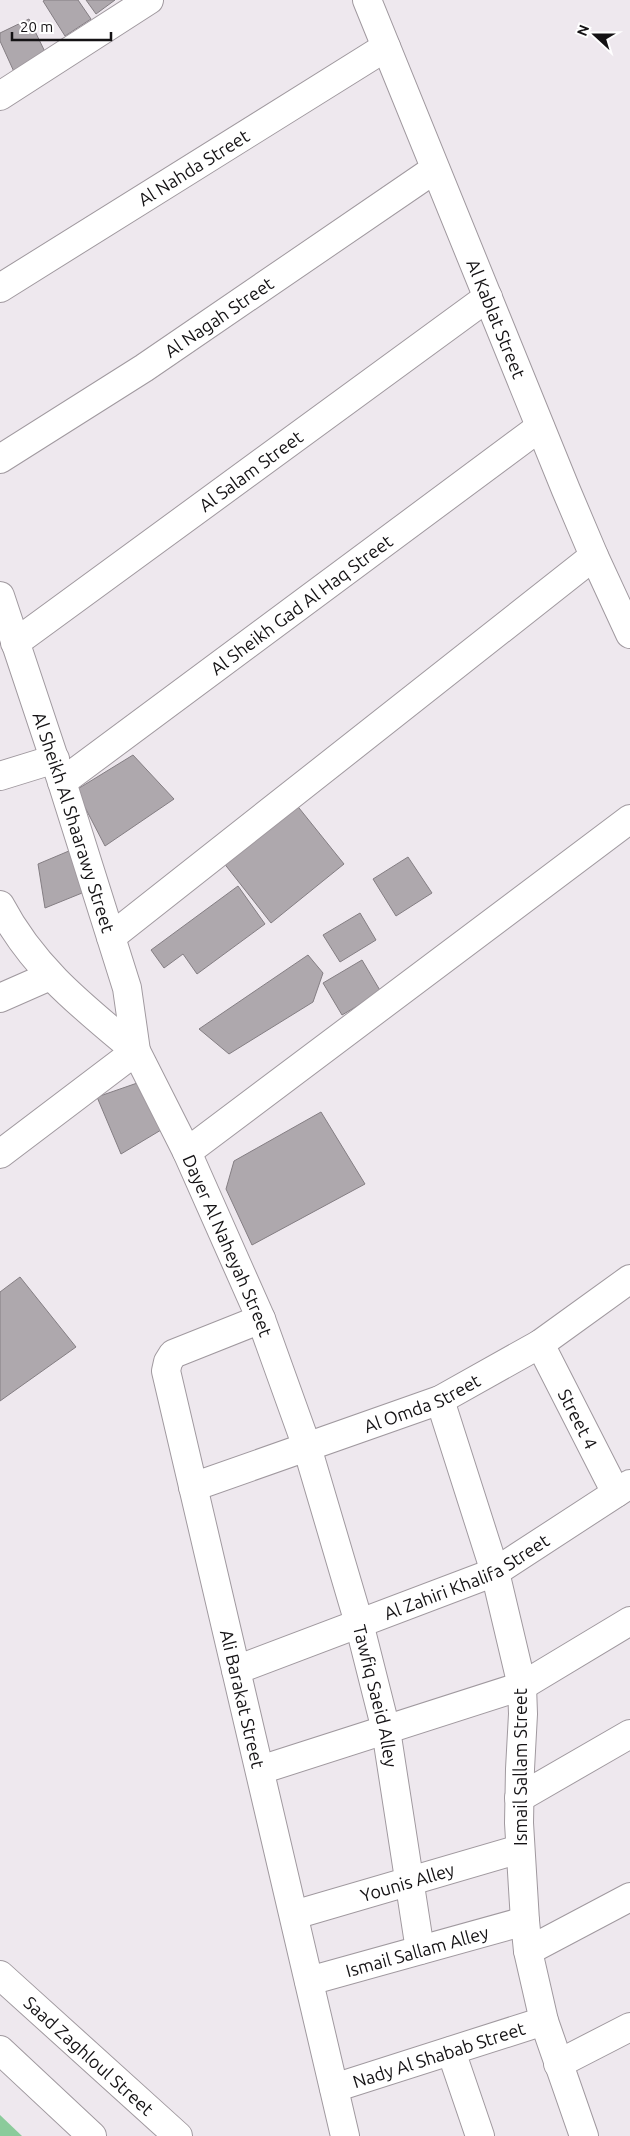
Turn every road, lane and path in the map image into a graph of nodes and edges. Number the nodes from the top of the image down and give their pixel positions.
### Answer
1 (149, 0) edge
2 (367, 0) edge
3 (386, 47) junction
4 (0, 96) edge
5 (435, 169) junction
6 (0, 288) edge
7 (488, 297) junction
8 (540, 427) junction
9 (0, 459) edge
10 (594, 556) junction
11 (0, 596) edge
12 (630, 634) edge
13 (15, 643) junction
14 (59, 771) junction
15 (0, 776) edge
16 (630, 819) edge
17 (0, 905) edge
18 (110, 936) junction
19 (50, 976) junction
20 (0, 998) edge
21 (136, 1051) junction
22 (187, 1152) junction
23 (0, 1154) edge
24 (630, 1279) edge
25 (261, 1319) junction
26 (540, 1344) junction
27 (440, 1400) junction
28 (307, 1447) junction
29 (193, 1487) junction
30 (623, 1488) edge
31 (495, 1572) junction
32 (630, 1621) edge
33 (359, 1623) junction
34 (236, 1670) junction
35 (522, 1686) junction
36 (386, 1730) junction
37 (630, 1734) edge
38 (260, 1770) junction
39 (519, 1798) junction
40 (520, 1849) junction
41 (410, 1881) junction
42 (630, 1897) edge
43 (294, 1915) junction
44 (525, 1921) junction
45 (420, 1950) junction
46 (528, 1951) junction
47 (0, 1975) edge
48 (309, 1981) junction
49 (544, 2021) junction
50 (630, 2027) edge
51 (0, 2050) edge
52 (451, 2051) junction
53 (558, 2064) junction
54 (334, 2088) junction
55 (92, 2136) edge
56 (178, 2136) edge
57 (345, 2136) edge
58 (480, 2136) edge
59 (584, 2136) edge

1 - 4 street
2 - 3 street, Al Kablat Street
3 - 5 street, Al Kablat Street
3 - 6 street, Al Nahda Street
5 - 7 street, Al Kablat Street
5 - 9 street, Al Nagah Street
7 - 8 street, Al Kablat Street
7 - 13 street, Al Salam Street
8 - 10 street, Al Kablat Street
8 - 14 street, Al Sheikh Gad Al Haq Street
10 - 12 street, Al Kablat Street
10 - 18 street
11 - 13 street, Al Sheikh Al Shaarawy Street
13 - 14 street, Al Sheikh Al Shaarawy Street
14 - 15 street, Al Sheikh Gad Al Haq Street
14 - 18 street, Al Sheikh Al Shaarawy Street
16 - 22 street
17 - 19 street
18 - 21 street, Al Sheikh Al Shaarawy Street
19 - 20 street
19 - 21 street
21 - 22 street, Dayer Al Naheyah Street
21 - 23 street
22 - 25 street, Dayer Al Naheyah Street
24 - 26 street, Al Omda Street
25 - 28 street, Dayer Al Naheyah Street
25 - 29 street, Ali Barakat Street
26 - 27 street, Al Omda Street
26 - 30 street, Street 4
27 - 28 street, Al Omda Street
27 - 31 street, Ismail Sallam Street
28 - 29 street, Al Omda Street
28 - 33 street, Tawfiq Saeid Alley
29 - 34 street, Ali Barakat Street
30 - 31 street, Al Zahiri Khalifa Street
31 - 33 street, Al Zahiri Khalifa Street
31 - 35 street, Ismail Sallam Street
32 - 35 street
33 - 34 street, Al Zahiri Khalifa Street
33 - 36 street, Tawfiq Saeid Alley
34 - 38 street, Ali Barakat Street
35 - 36 street
35 - 39 street, Ismail Sallam Street
36 - 38 street
36 - 41 street, Tawfiq Saeid Alley
37 - 39 street
38 - 43 street, Ali Barakat Street
39 - 40 street, Ismail Sallam Street
40 - 41 street, Younis Alley
40 - 44 street, Ismail Sallam Street
41 - 43 street, Younis Alley
41 - 45 street, Tawfiq Saeid Alley
42 - 46 street
43 - 48 street, Ali Barakat Street
44 - 45 street, Ismail Sallam Alley
44 - 46 street, Ismail Sallam Street
45 - 48 street, Ismail Sallam Alley
46 - 49 street, Ismail Sallam Street
47 - 56 street, Saad Zaghloul Street
48 - 54 street, Ali Barakat Street
49 - 52 street, Nady Al Shabab Street
49 - 53 street, Ismail Sallam Street
50 - 53 street
51 - 55 street
52 - 54 street, Nady Al Shabab Street
52 - 58 street
53 - 59 street, Ismail Sallam Street
54 - 57 street, Ali Barakat Street

